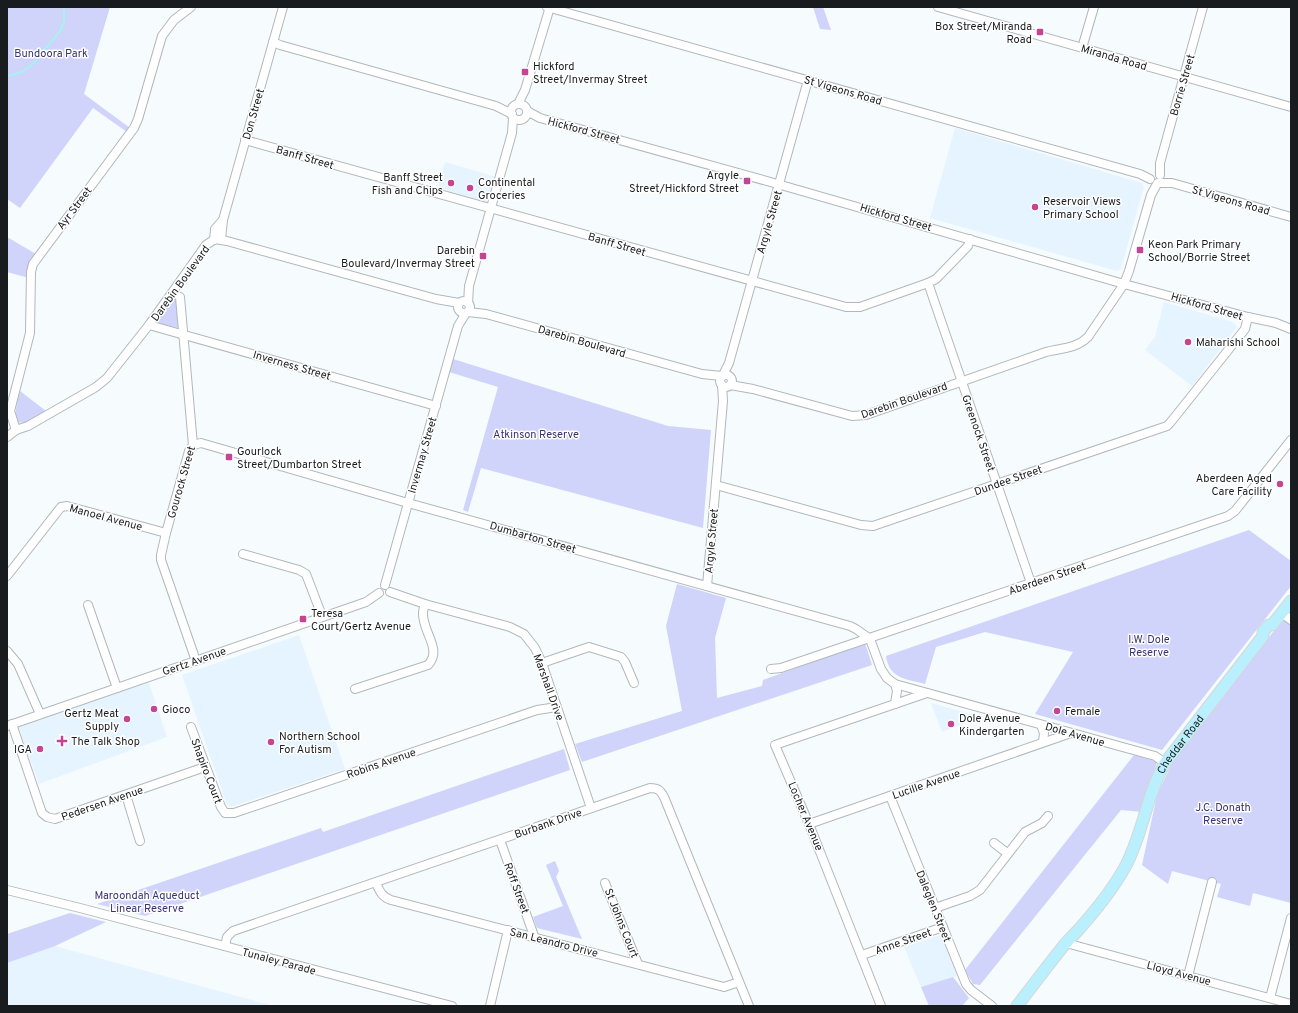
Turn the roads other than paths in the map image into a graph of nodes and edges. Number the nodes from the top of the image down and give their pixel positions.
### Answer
1 (191, 7) edge
2 (283, 7) edge
3 (549, 7) edge
4 (938, 7) edge
5 (1094, 7) edge
6 (1203, 7) edge
7 (273, 42) junction
8 (1082, 48) junction
9 (1184, 77) junction
10 (808, 80) junction
11 (1291, 107) edge
12 (519, 113) junction
13 (245, 140) junction
14 (1155, 178) junction
15 (780, 185) junction
16 (491, 208) junction
17 (1291, 217) edge
18 (970, 239) junction
19 (217, 240) junction
20 (751, 282) junction
21 (928, 283) junction
22 (1124, 284) junction
23 (180, 296) dead end
24 (464, 307) junction
25 (1250, 317) junction
26 (149, 325) junction
27 (1291, 329) edge
28 (183, 334) junction
29 (1291, 335) edge
30 (726, 381) junction
31 (961, 381) junction
32 (436, 406) junction
33 (16, 430) junction
34 (7, 437) edge
35 (1291, 440) edge
36 (193, 445) junction
37 (997, 484) junction
38 (716, 485) junction
39 (408, 503) junction
40 (166, 533) junction
41 (243, 554) dead end
42 (7, 576) edge
43 (1031, 583) junction
44 (385, 585) junction
45 (707, 586) junction
46 (390, 592) junction
47 (379, 593) junction
48 (1291, 601) edge
49 (425, 604) junction
50 (88, 605) dead end
51 (322, 616) junction
52 (1287, 616) edge
53 (870, 639) junction
54 (7, 651) edge
55 (196, 661) junction
56 (542, 663) junction
57 (771, 669) dead end
58 (634, 683) dead end
59 (895, 684) junction
60 (117, 688) junction
61 (356, 689) dead end
62 (927, 693) junction
63 (556, 704) junction
64 (895, 704) junction
65 (40, 714) junction
66 (9, 725) edge
67 (1041, 725) junction
68 (191, 728) dead end
69 (1071, 733) junction
70 (1043, 742) junction
71 (1165, 763) junction
72 (205, 767) junction
73 (126, 795) junction
74 (890, 796) junction
75 (591, 808) junction
76 (224, 813) joint
77 (1048, 816) dead end
78 (809, 824) junction
79 (500, 840) junction
80 (140, 841) dead end
81 (994, 843) dead end
82 (1007, 853) junction
83 (1212, 882) dead end
84 (376, 883) junction
85 (605, 883) dead end
86 (7, 890) edge
87 (935, 908) junction
88 (1291, 918) edge
89 (943, 927) junction
90 (508, 930) junction
91 (534, 936) junction
92 (1066, 943) junction
93 (225, 946) junction
94 (862, 955) junction
95 (638, 964) junction
96 (1188, 976) junction
97 (739, 982) junction
98 (1270, 998) junction
99 (1291, 1004) edge
100 (452, 1006) edge
101 (490, 1006) edge
102 (749, 1006) edge
103 (881, 1006) edge
104 (992, 1006) edge
105 (1017, 1006) edge

1 - 33 street, Ayr Street
2 - 7 street, Don Street
3 - 10 street, St Vigeons Road
3 - 12 street, Invermay Street
4 - 8 street, Miranda Road
5 - 8 street
6 - 9 street, Borrie Street
7 - 12 street, Hickford Street
7 - 13 street, Don Street
8 - 9 street, Miranda Road
9 - 11 street, Miranda Road
9 - 14 street, Borrie Street
10 - 14 street, St Vigeons Road
10 - 15 street, Argyle Street
12 - 15 street, Hickford Street
12 - 16 street, Invermay Street
13 - 16 street, Banff Street
13 - 19 street, Don Street
14 - 17 street, St Vigeons Road
14 - 22 street, Borrie Street
15 - 18 street, Hickford Street
15 - 20 street, Argyle Street
16 - 20 street, Banff Street
16 - 24 street, Invermay Street
18 - 21 street, Banff Street
18 - 22 street, Hickford Street
19 - 24 street, Darebin Boulevard
19 - 26 street, Darebin Boulevard
20 - 21 street, Banff Street
20 - 30 street, Argyle Street
21 - 31 street, Greenock Street
22 - 25 street, Hickford Street
22 - 31 street, Darebin Boulevard
23 - 28 street, Gourock Street
24 - 30 street, Darebin Boulevard
24 - 32 street, Invermay Street
25 - 27 street, Hickford Street
25 - 29 street, Hickford Street
25 - 37 street, Dundee Street
26 - 28 street, Inverness Street
26 - 33 street, Darebin Boulevard
28 - 32 street, Inverness Street
28 - 36 street, Gourock Street
30 - 31 street, Darebin Boulevard
30 - 38 street, Argyle Street
31 - 37 street, Greenock Street
32 - 39 street, Invermay Street
33 - 34 street, Darebin Boulevard
35 - 43 street, Aberdeen Street
36 - 39 street, Dumbarton Street
36 - 40 street, Gourock Street
37 - 38 street, Dundee Street
37 - 43 street, Greenock Street
38 - 45 street, Argyle Street
39 - 44 street, Invermay Street
39 - 45 street, Dumbarton Street
40 - 42 street, Manoel Avenue
40 - 55 street, Gourock Street
41 - 51 street
43 - 53 street, Aberdeen Street
44 - 46 street
44 - 47 street
45 - 53 street, Dumbarton Street
46 - 47 street
46 - 49 street, Marshall Drive
47 - 51 street, Gertz Avenue
48 - 52 main road, Cheddar Road
49 - 56 street, Marshall Drive
49 - 61 street
50 - 60 street
51 - 55 street, Gertz Avenue
52 - 71 main road, Cheddar Road
53 - 57 street, Aberdeen Street
53 - 59 street
54 - 65 street
55 - 60 street, Gertz Avenue
56 - 58 street
56 - 63 street, Marshall Drive
59 - 62 street, Dole Avenue
59 - 64 street
60 - 65 street, Gertz Avenue
62 - 64 street, Locher Avenue
62 - 67 street, Dole Avenue
63 - 75 street, Marshall Drive
63 - 76 street, Robins Avenue
64 - 78 street, Locher Avenue
65 - 66 street, Gertz Avenue
66 - 73 street, Pedersen Avenue
67 - 69 street, Dole Avenue
67 - 70 street
68 - 72 street, Shapiro Court
69 - 70 street, Lucille Avenue
69 - 71 street, Dole Avenue
70 - 74 street, Lucille Avenue
71 - 92 main road, Cheddar Road
72 - 73 street, Pedersen Avenue
72 - 76 street, Shapiro Court
73 - 80 street
74 - 78 street, Lucille Avenue
74 - 87 street, Daleglen Street
75 - 79 street, Burbank Drive
75 - 97 street, Burbank Drive
77 - 82 street
78 - 94 street, Locher Avenue
79 - 84 street, Burbank Drive
79 - 91 street, Roff Street
81 - 82 street
82 - 87 street
83 - 96 street
84 - 90 street, San Leandro Drive
84 - 93 street, Burbank Drive
85 - 95 street, St Johns Court
86 - 93 street, Tunaley Parade
87 - 89 street, Daleglen Street
88 - 98 street
89 - 94 street, Anne Street
89 - 104 street, Daleglen Street
90 - 91 street, San Leandro Drive
90 - 101 street
91 - 95 street, San Leandro Drive
92 - 96 street, Lloyd Avenue
92 - 105 main road, Cheddar Road
93 - 100 street, Tunaley Parade
94 - 103 street, Locher Avenue
95 - 97 street, San Leandro Drive
96 - 98 street, Lloyd Avenue
97 - 102 street, Burbank Drive
98 - 99 street, Lloyd Avenue

